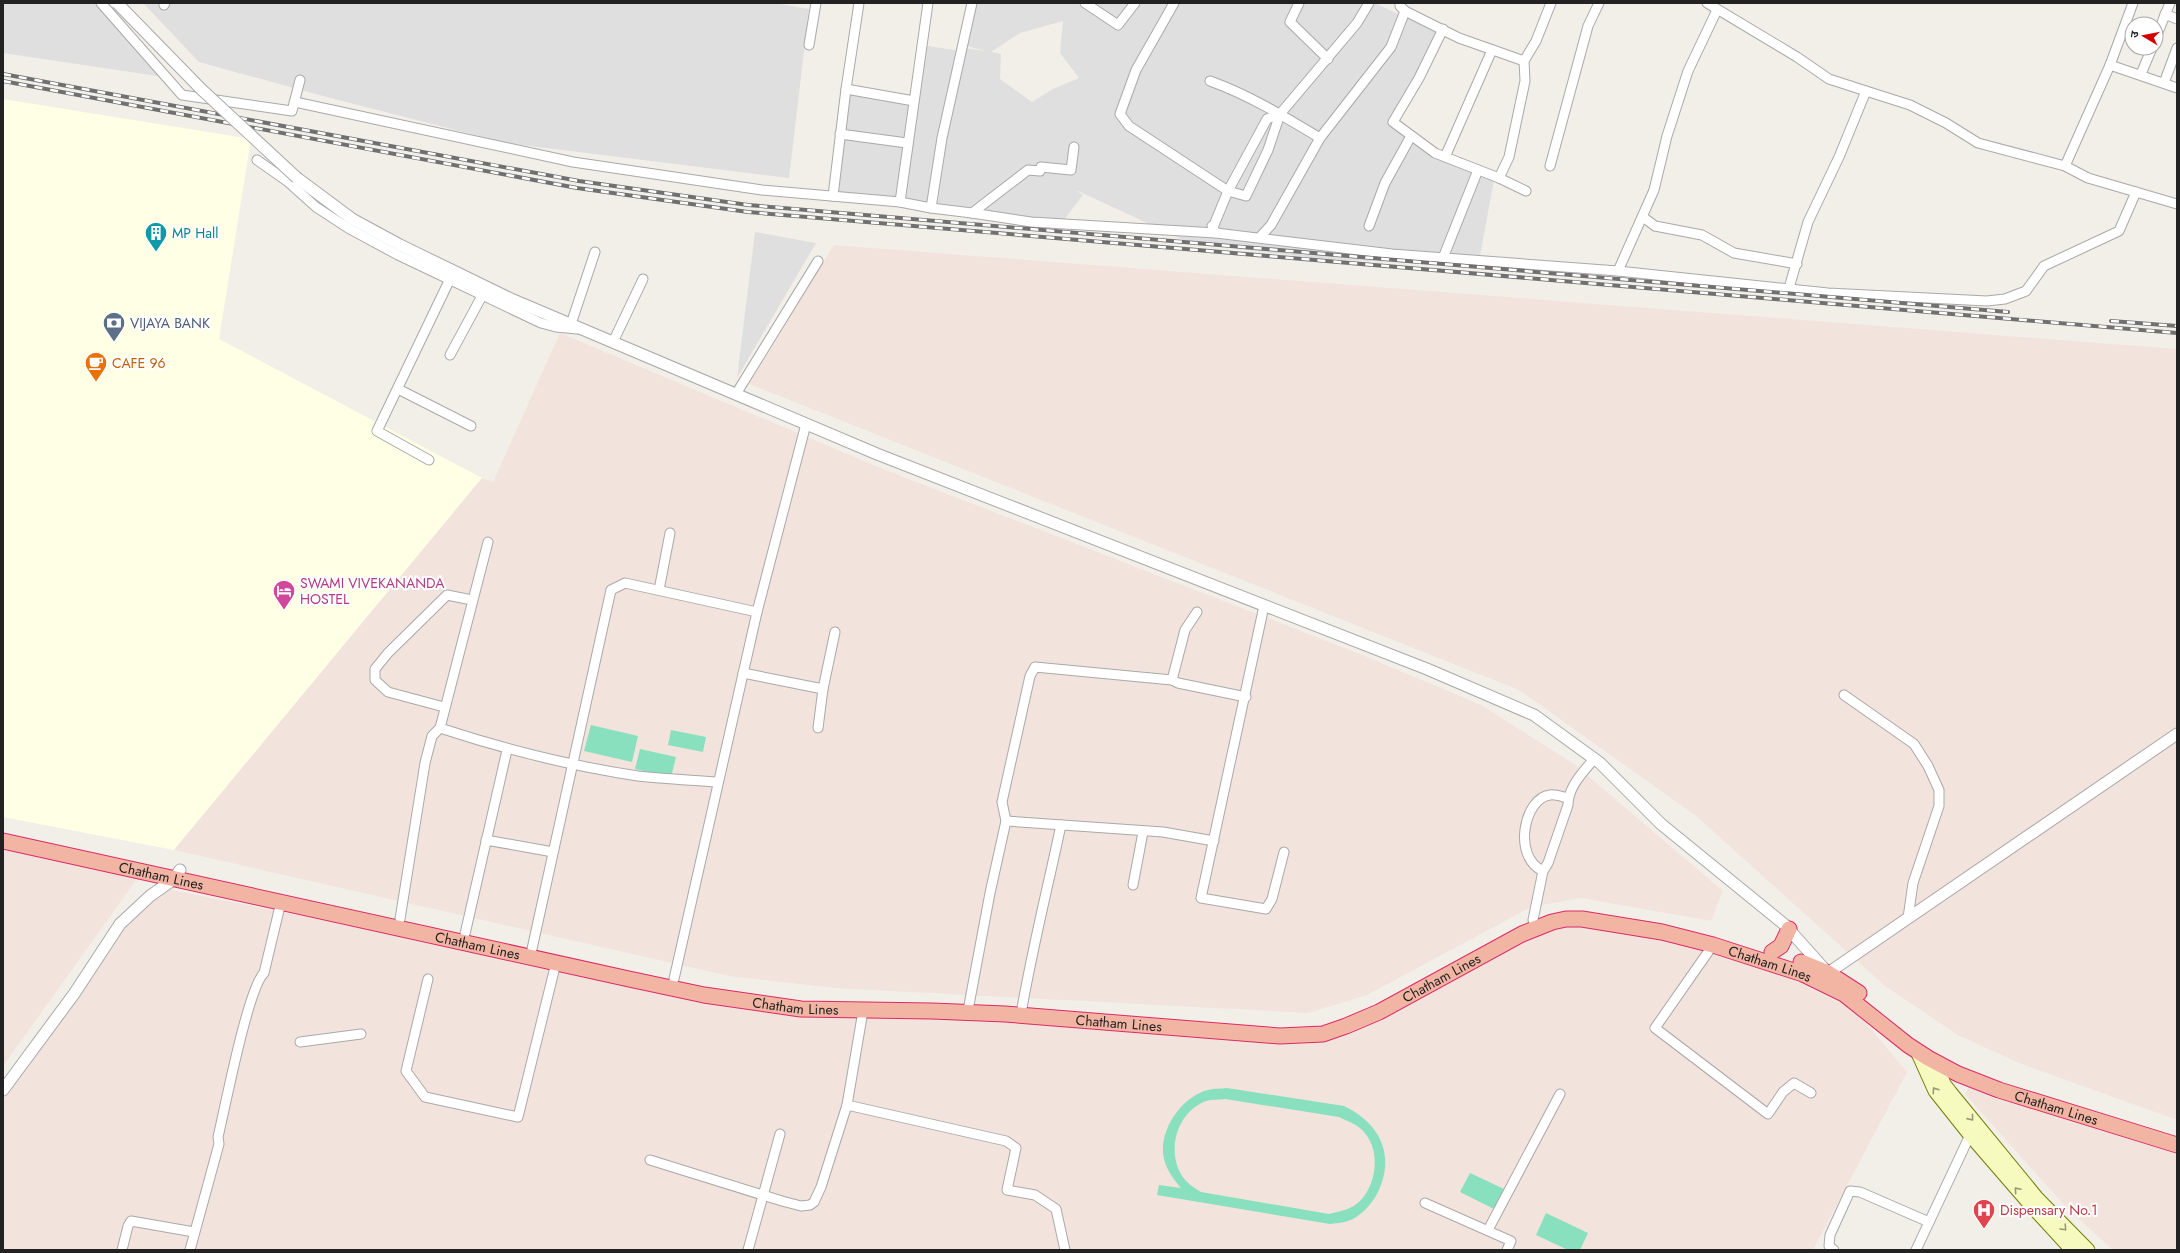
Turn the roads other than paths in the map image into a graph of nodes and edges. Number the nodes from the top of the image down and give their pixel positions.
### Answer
1 (101, 3) edge
2 (117, 3) edge
3 (816, 3) edge
4 (859, 3) edge
5 (928, 3) edge
6 (972, 3) edge
7 (1085, 3) edge
8 (1135, 3) edge
9 (1174, 3) edge
10 (1299, 3) edge
11 (1369, 3) edge
12 (1400, 3) edge
13 (1551, 3) edge
14 (1599, 3) edge
15 (1706, 3) edge
16 (2133, 3) edge
17 (2170, 3) edge
18 (1717, 10) junction
19 (1405, 11) junction
20 (2165, 14) joint
21 (2177, 19) edge
22 (1443, 30) junction
23 (809, 45) dead end
24 (2177, 48) edge
25 (1492, 50) junction
26 (2149, 56) edge
27 (1328, 59) junction
28 (1524, 61) junction
29 (2110, 65) junction
30 (2141, 74) junction
31 (300, 80) dead end
32 (1210, 81) dead end
33 (2164, 83) junction
34 (2177, 88) edge
35 (846, 89) junction
36 (1866, 92) junction
37 (914, 101) junction
38 (295, 102) junction
39 (1280, 114) junction
40 (840, 134) junction
41 (1411, 136) junction
42 (1320, 138) junction
43 (907, 143) junction
44 (1074, 147) dead end
45 (1445, 157) junction
46 (257, 160) dead end
47 (1550, 166) dead end
48 (2065, 166) junction
49 (1478, 170) junction
50 (1499, 178) junction
51 (1228, 191) junction
52 (1526, 191) dead end
53 (2136, 192) junction
54 (834, 196) junction
55 (900, 202) junction
56 (2177, 204) edge
57 (931, 208) junction
58 (972, 213) junction
59 (1643, 217) junction
60 (1369, 226) dead end
61 (1216, 233) junction
62 (1260, 237) junction
63 (595, 252) dead end
64 (1444, 258) junction
65 (818, 261) dead end
66 (1797, 264) junction
67 (1618, 271) junction
68 (450, 279) junction
69 (643, 279) dead end
70 (1789, 288) junction
71 (483, 294) junction
72 (571, 324) junction
73 (582, 329) junction
74 (612, 342) junction
75 (450, 355) dead end
76 (398, 389) junction
77 (736, 394) junction
78 (806, 424) junction
79 (471, 426) dead end
80 (429, 460) dead end
81 (670, 533) dead end
82 (488, 542) dead end
83 (659, 590) junction
84 (472, 600) junction
85 (1264, 606) junction
86 (757, 612) junction
87 (1197, 612) dead end
88 (835, 632) dead end
89 (743, 673) junction
90 (1172, 680) junction
91 (823, 689) junction
92 (1844, 695) dead end
93 (1246, 697) junction
94 (444, 707) junction
95 (440, 728) junction
96 (818, 728) dead end
97 (2177, 734) edge
98 (507, 750) junction
99 (1594, 759) junction
100 (573, 764) junction
101 (717, 782) junction
102 (1568, 798) junction
103 (1006, 821) junction
104 (1061, 825) junction
105 (1143, 832) junction
106 (3, 834) edge
107 (486, 840) junction
108 (3, 841) edge
109 (1214, 841) junction
110 (553, 852) junction
111 (1284, 852) dead end
112 (1543, 871) junction
113 (177, 875) junction
114 (1133, 885) dead end
115 (281, 902) junction
116 (1908, 918) junction
117 (400, 920) junction
118 (1532, 920) junction
119 (1789, 929) junction
120 (465, 934) junction
121 (1713, 945) junction
122 (532, 949) junction
123 (1772, 952) junction
124 (556, 962) junction
125 (1825, 978) junction
126 (428, 979) dead end
127 (674, 979) junction
128 (969, 1005) junction
129 (933, 1007) junction
130 (1022, 1008) junction
131 (863, 1011) junction
132 (361, 1034) dead end
133 (300, 1042) dead end
134 (1917, 1051) junction
135 (1936, 1062) junction
136 (3, 1090) edge
137 (1811, 1093) dead end
138 (1560, 1094) dead end
139 (847, 1105) junction
140 (780, 1134) dead end
141 (1970, 1135) junction
142 (2177, 1137) edge
143 (2177, 1145) edge
144 (650, 1160) dead end
145 (764, 1196) junction
146 (1425, 1203) dead end
147 (1929, 1222) junction
148 (1488, 1230) junction
149 (194, 1232) junction
150 (122, 1250) edge
151 (190, 1250) edge
152 (748, 1250) edge
153 (1065, 1250) edge
154 (1507, 1250) edge
155 (1834, 1250) edge
156 (1916, 1250) edge
157 (2072, 1250) edge
158 (2088, 1250) edge

1 - 38 street
2 - 72 street, bridge
3 - 23 street
4 - 35 street
5 - 37 street
6 - 57 street
7 - 8 street
9 - 51 street
10 - 27 street
11 - 27 street
12 - 19 street
13 - 28 street
14 - 47 street
15 - 18 street
16 - 29 street
17 - 20 street
18 - 36 street
18 - 59 street
19 - 22 street
19 - 42 street
20 - 21 street
22 - 25 street
22 - 41 street
24 - 33 street
25 - 28 street
25 - 45 street
26 - 30 street
27 - 39 street
28 - 50 street
29 - 30 street
29 - 48 street
30 - 33 street
31 - 38 street
32 - 39 street
33 - 34 street
35 - 37 street
35 - 40 street
36 - 48 street
36 - 66 street
37 - 43 street
38 - 54 street
39 - 42 street
39 - 51 street
39 - 51 street
40 - 43 street
40 - 54 street
41 - 45 street
41 - 60 street
42 - 62 street
43 - 55 street
44 - 58 street
45 - 49 street
46 - 68 street
48 - 53 street
49 - 50 street
49 - 64 street
50 - 52 street
51 - 61 street
53 - 56 street
53 - 70 street
54 - 55 street
55 - 57 street
57 - 58 street
58 - 61 street
59 - 66 street
59 - 67 street
61 - 62 street
62 - 64 street
63 - 72 street
64 - 67 street
65 - 77 street
66 - 70 street
67 - 70 street
68 - 71 street
68 - 76 street
69 - 74 street
71 - 73 street
71 - 75 street
72 - 73 street
73 - 74 street
74 - 77 street
76 - 79 street
76 - 80 street
77 - 78 street
78 - 85 street
78 - 86 street
81 - 83 street
82 - 84 street
83 - 86 street
83 - 100 street
84 - 94 street
84 - 94 street
85 - 93 street
85 - 99 street
86 - 89 street
87 - 90 street
88 - 91 street
89 - 91 street
89 - 101 street
90 - 93 street
90 - 103 street
91 - 96 street
92 - 116 street
93 - 109 street
94 - 95 street
95 - 98 street
95 - 117 street
97 - 116 street
98 - 100 street
98 - 107 street
99 - 102 street
99 - 119 street
100 - 101 street
100 - 110 street
101 - 127 street
102 - 112 street
102 - 112 street
103 - 104 street
103 - 128 street
104 - 105 street
104 - 130 street
105 - 109 street
105 - 114 street
106 - 113 highway, Chatham Lines
107 - 110 street
107 - 120 street
108 - 113 highway, Chatham Lines
109 - 111 street
110 - 122 street
112 - 118 street
113 - 115 highway, Chatham Lines
113 - 117 highway, Chatham Lines
113 - 136 street
115 - 124 highway, Chatham Lines
115 - 149 street
116 - 125 street
117 - 120 highway, Chatham Lines
118 - 123 highway, Chatham Lines
118 - 130 highway, Chatham Lines
119 - 123 highway
119 - 125 street
120 - 122 highway, Chatham Lines
121 - 125 highway, Chatham Lines
121 - 129 highway, Chatham Lines
121 - 137 street
122 - 127 highway, Chatham Lines
123 - 125 highway, Chatham Lines
124 - 126 street
124 - 131 highway, Chatham Lines
125 - 134 highway, Chatham Lines
125 - 142 highway, Chatham Lines
127 - 129 highway, Chatham Lines
128 - 129 highway, Chatham Lines
128 - 130 highway, Chatham Lines
129 - 131 highway, Chatham Lines
131 - 139 street
132 - 133 street
134 - 135 highway, Chatham Lines
141 -> 134 main road
135 - 143 highway, Chatham Lines
135 -> 158 main road
138 - 148 street
139 - 145 street
139 - 153 street
140 - 145 street
141 - 147 street
157 -> 141 main road
144 - 145 street
145 - 152 street
146 - 148 street
147 - 155 street
147 - 156 street
148 - 154 street
149 - 150 street
149 - 151 street

